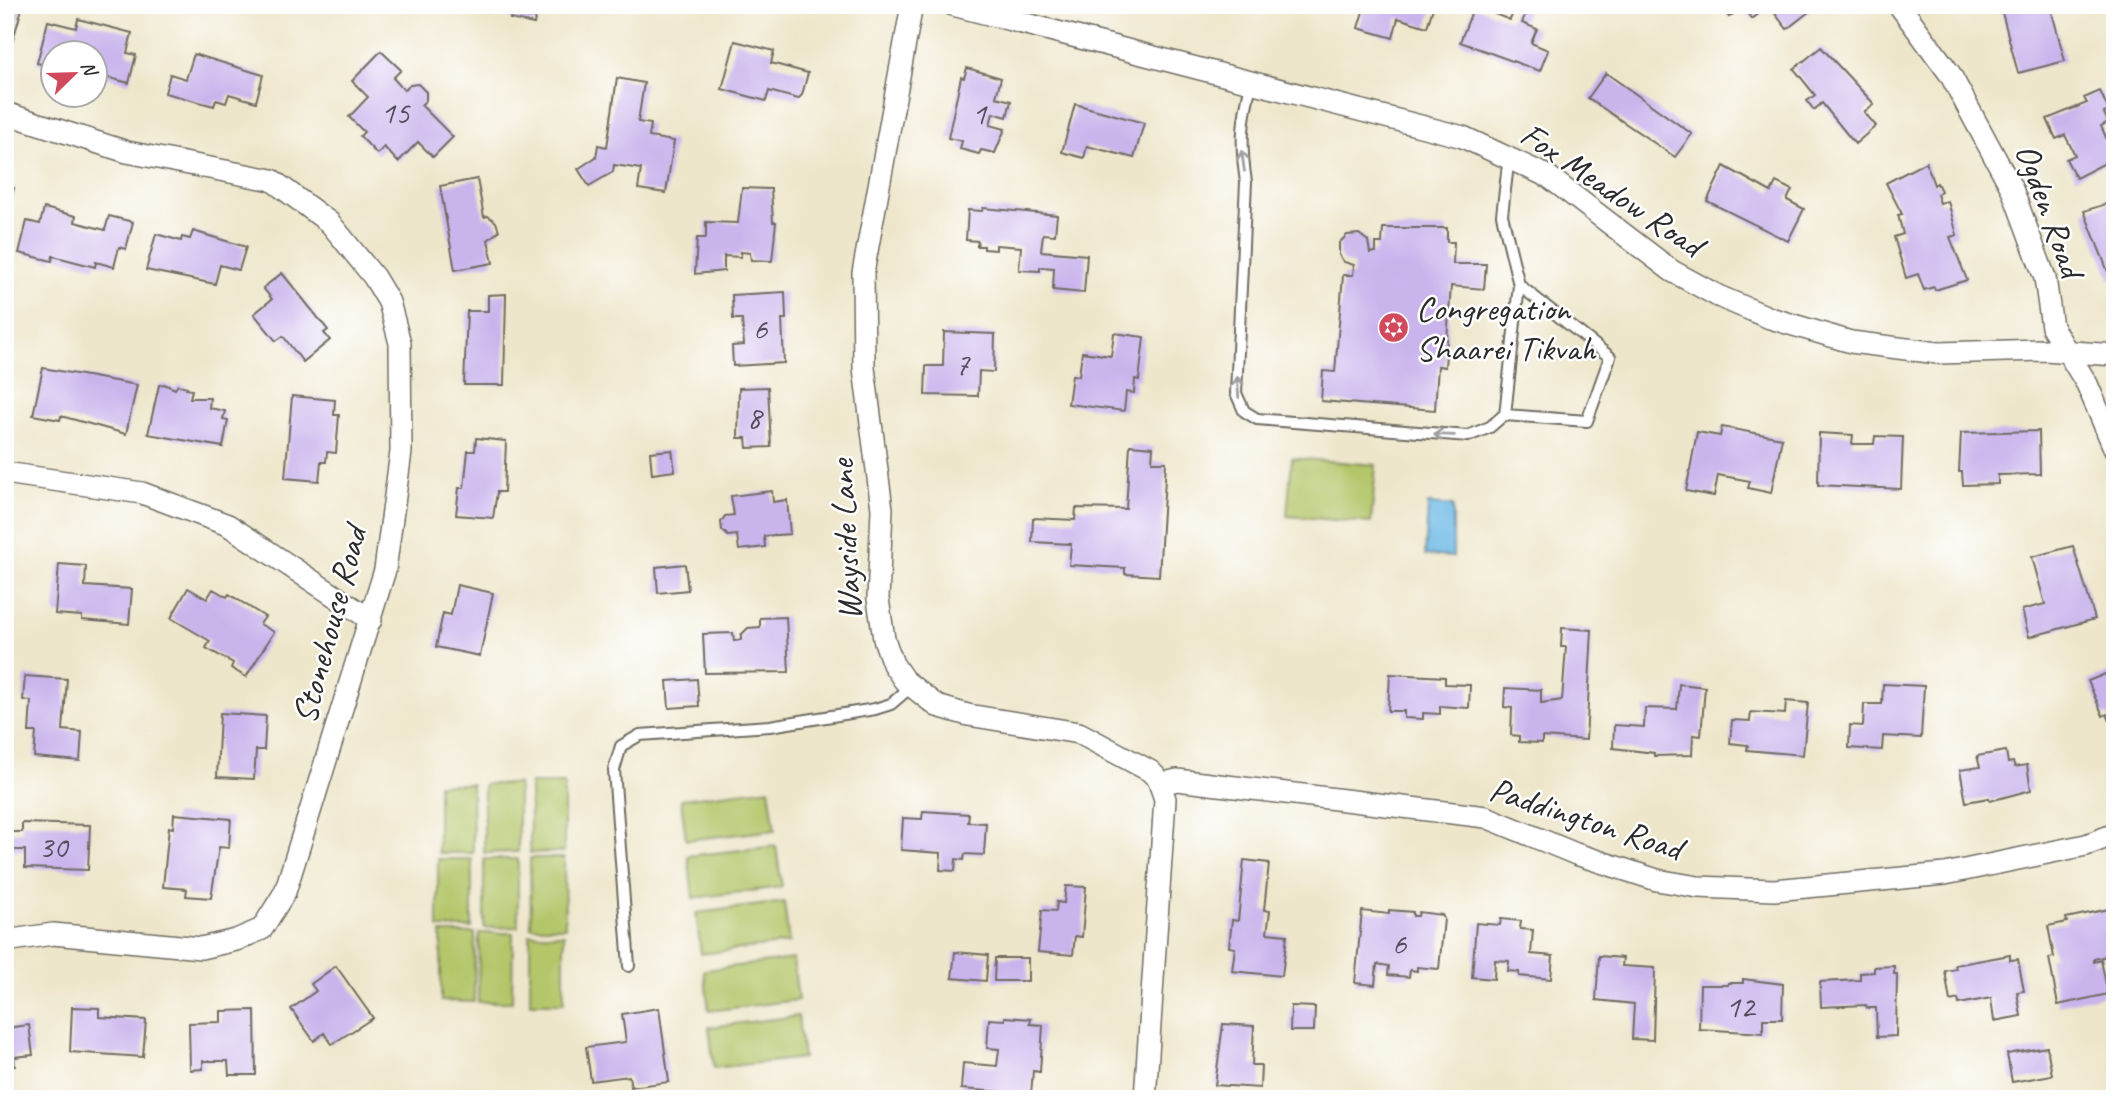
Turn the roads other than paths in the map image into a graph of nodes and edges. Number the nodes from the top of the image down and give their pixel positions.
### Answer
1 (912, 5) edge
2 (953, 5) edge
3 (1899, 5) edge
4 (1252, 81) junction
5 (5, 113) edge
6 (1509, 156) junction
7 (1519, 285) junction
8 (2066, 351) junction
9 (2115, 355) edge
10 (1505, 414) junction
11 (2115, 450) edge
12 (5, 473) edge
13 (370, 620) junction
14 (911, 687) junction
15 (1160, 784) junction
16 (2115, 834) edge
17 (5, 941) edge
18 (629, 966) dead end
19 (1145, 1099) edge

1 - 14 street, Wayside Lane
2 - 4 street, Fox Meadow Road
3 - 8 street, Ogden Road
4 - 6 street, Fox Meadow Road
10 -> 4 lane
5 - 13 street, Stonehouse Road
6 - 7 lane
6 - 8 street, Fox Meadow Road
7 - 10 lane
7 - 10 lane
8 - 9 street, Fox Meadow Road
8 - 11 street, Ogden Road
12 - 13 street
13 - 17 street, Stonehouse Road
14 - 15 street, Wayside Lane
14 - 18 lane
15 - 16 street, Paddington Road
15 - 19 street

